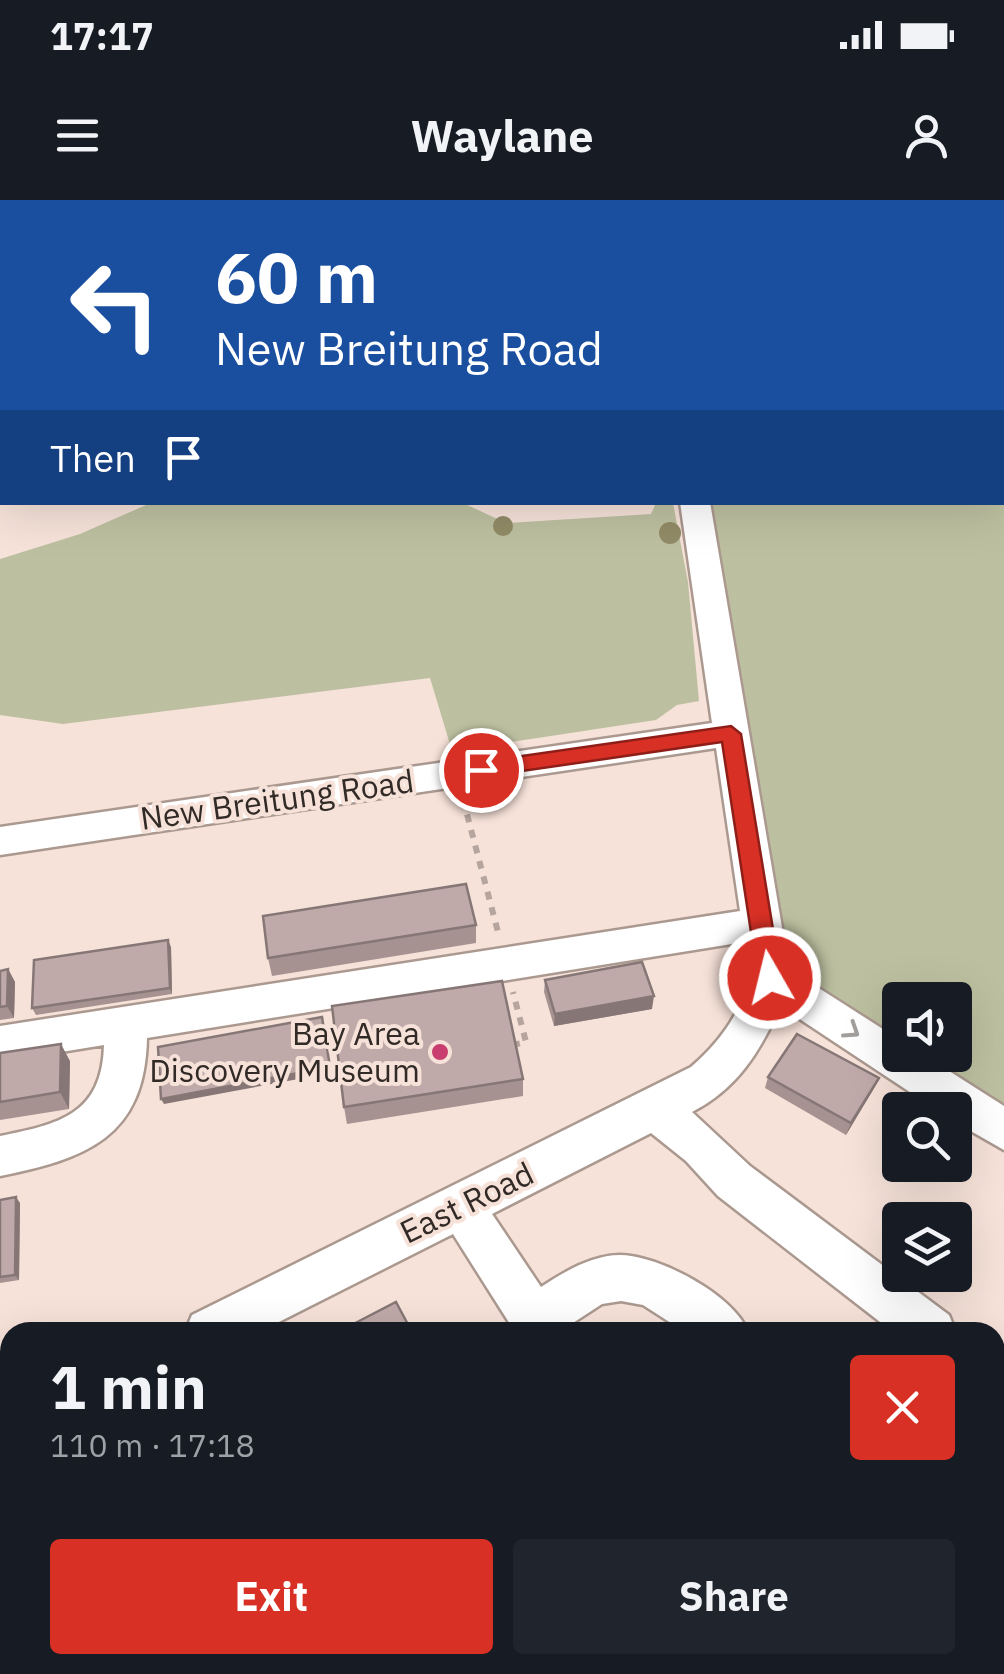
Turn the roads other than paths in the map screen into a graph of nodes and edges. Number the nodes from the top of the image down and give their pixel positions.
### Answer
1 (695, 505) edge
2 (731, 734) junction
3 (0, 841) edge
4 (762, 923) junction
5 (770, 978) junction
6 (126, 1024) junction
7 (0, 1044) edge
8 (656, 1110) junction
9 (1004, 1130) edge
10 (0, 1156) edge
11 (461, 1206) junction
12 (229, 1322) edge
13 (710, 1322) edge
14 (919, 1322) edge

1 - 2 street
2 - 3 street, New Breitung Road
2 - 4 street
4 - 5 street
4 - 6 street
5 - 8 street, East Road
5 -> 9 street
6 - 7 street
6 - 10 street
8 - 11 street, East Road
8 - 14 street
11 - 12 street, East Road
11 - 13 street

